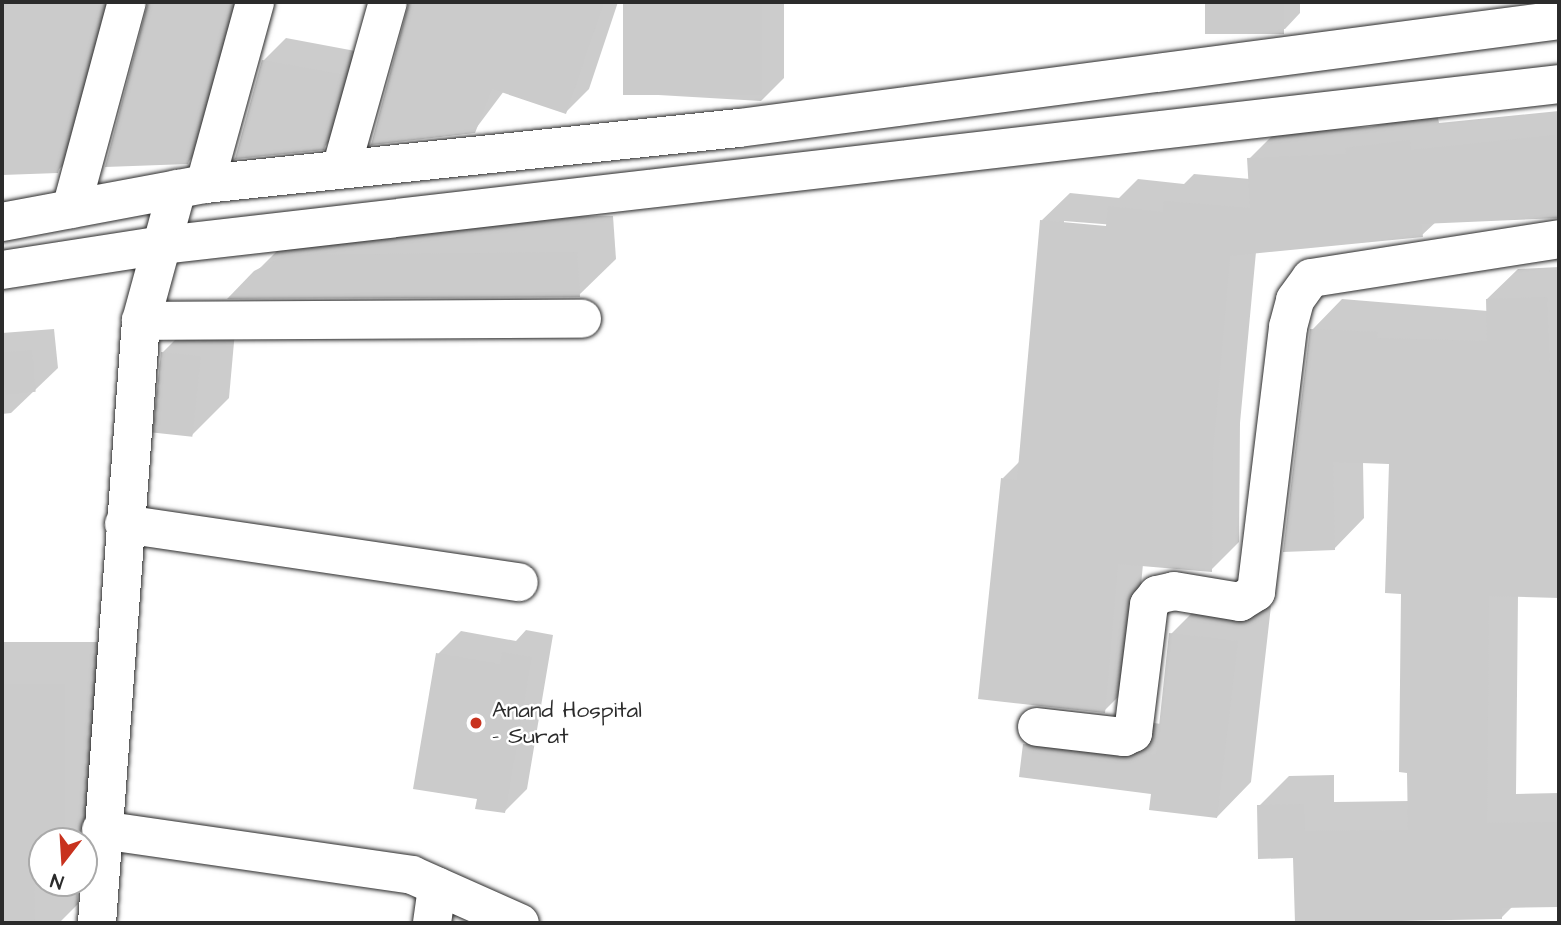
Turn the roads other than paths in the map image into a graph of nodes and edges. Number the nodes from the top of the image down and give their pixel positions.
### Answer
1 (127, 2) edge
2 (255, 2) edge
3 (388, 2) edge
4 (1559, 20) edge
5 (1559, 84) edge
6 (341, 169) junction
7 (191, 186) junction
8 (71, 209) junction
9 (2, 222) edge
10 (1559, 239) edge
11 (163, 244) junction
12 (2, 270) edge
13 (582, 319) dead end
14 (141, 321) junction
15 (124, 524) junction
16 (519, 582) dead end
17 (1037, 727) dead end
18 (101, 830) junction
19 (437, 886) junction
20 (97, 923) edge
21 (432, 923) edge
22 (520, 923) edge

1 - 8 street
2 - 7 street
3 - 6 street
4 - 6 street
5 - 11 street
6 - 7 street
7 - 8 street
7 - 11 street
8 - 9 street
10 - 17 street
11 - 12 street
11 - 14 street
13 - 14 street
14 - 15 street
15 - 16 street
15 - 18 street
18 - 19 street
18 - 20 street
19 - 21 street
19 - 22 street

